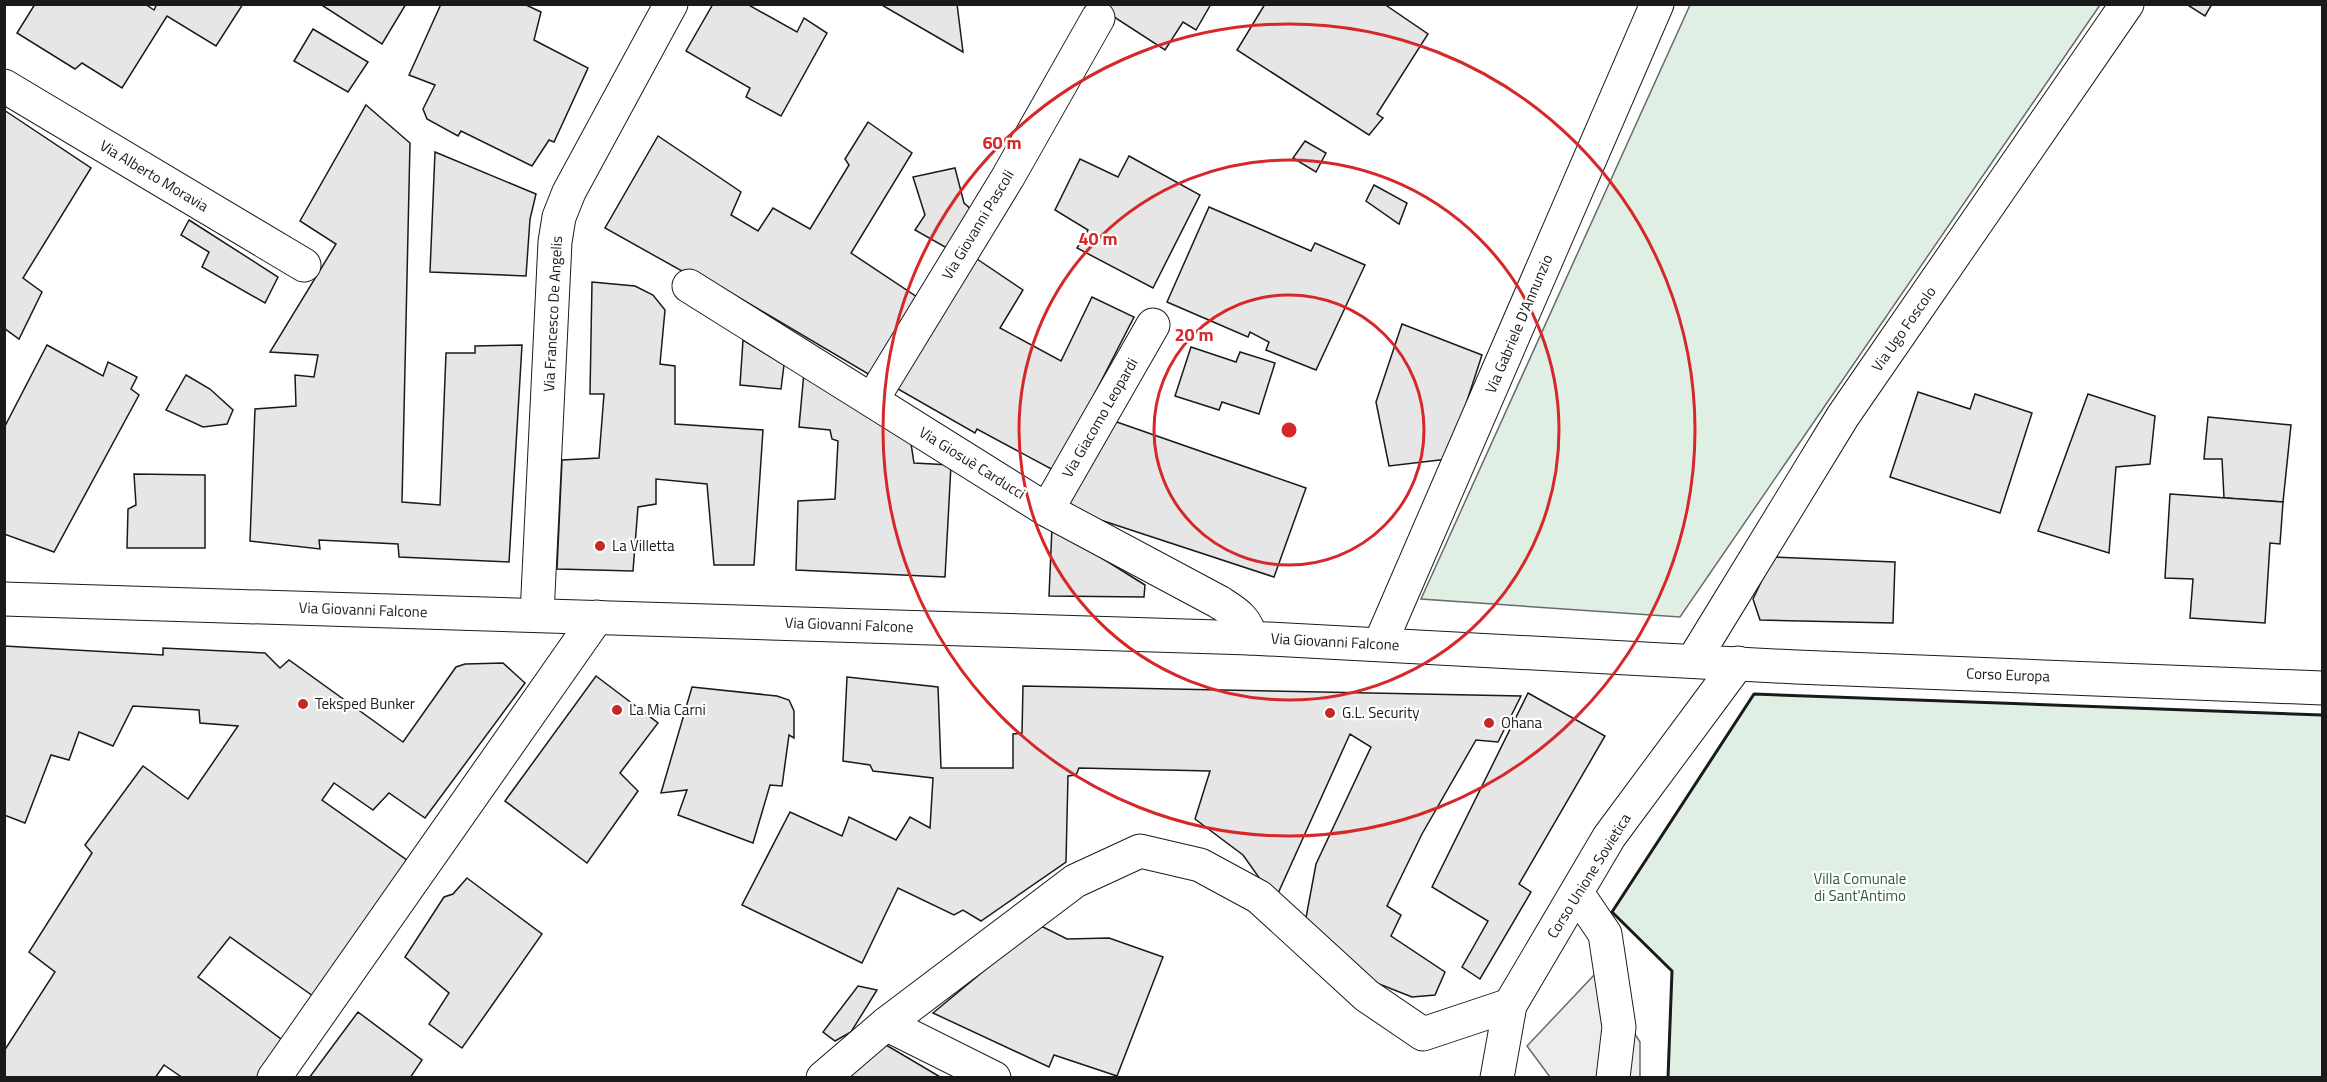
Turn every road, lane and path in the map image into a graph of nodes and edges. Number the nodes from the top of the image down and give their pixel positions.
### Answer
1 (671, 4) edge
2 (1657, 4) edge
3 (2127, 4) edge
4 (1098, 18) dead end
5 (4, 86) edge
6 (304, 265) dead end
7 (689, 286) dead end
8 (1153, 325) dead end
9 (872, 400) junction
10 (1047, 510) junction
11 (4, 599) edge
12 (537, 615) junction
13 (597, 617) junction
14 (1250, 638) junction
15 (1380, 644) junction
16 (1694, 661) junction
17 (1738, 663) junction
18 (2322, 688) edge
19 (1576, 893) junction
20 (1510, 1005) junction
21 (886, 1024) junction
22 (274, 1077) edge
23 (823, 1077) edge
24 (994, 1077) edge
25 (1497, 1077) edge
26 (1613, 1077) edge

1 - 12 street, Via Francesco De Angelis
2 - 15 street, Via Gabriele D'Annunzio
3 - 16 street, Via Ugo Foscolo
4 - 9 street, Via Giovanni Pascoli
5 - 6 street, Via Alberto Moravia
7 - 9 street, Via Giosuè Carducci
8 - 10 street, Via Giacomo Leopardi
9 - 10 street, Via Giosuè Carducci
10 - 14 street, Via Giosuè Carducci
11 - 12 street, Via Giovanni Falcone
12 - 13 street, Via Giovanni Falcone
13 - 14 street, Via Giovanni Falcone
13 - 22 street
14 - 15 street, Via Giovanni Falcone
15 - 16 street, Via Giovanni Falcone
16 - 17 street, Corso Europa
17 - 18 street, Corso Europa
17 - 19 street, Corso Unione Sovietica
19 - 20 street, Corso Unione Sovietica
19 - 26 street
20 - 21 street
20 - 25 street, Corso Unione Sovietica
21 - 23 street
21 - 24 street

